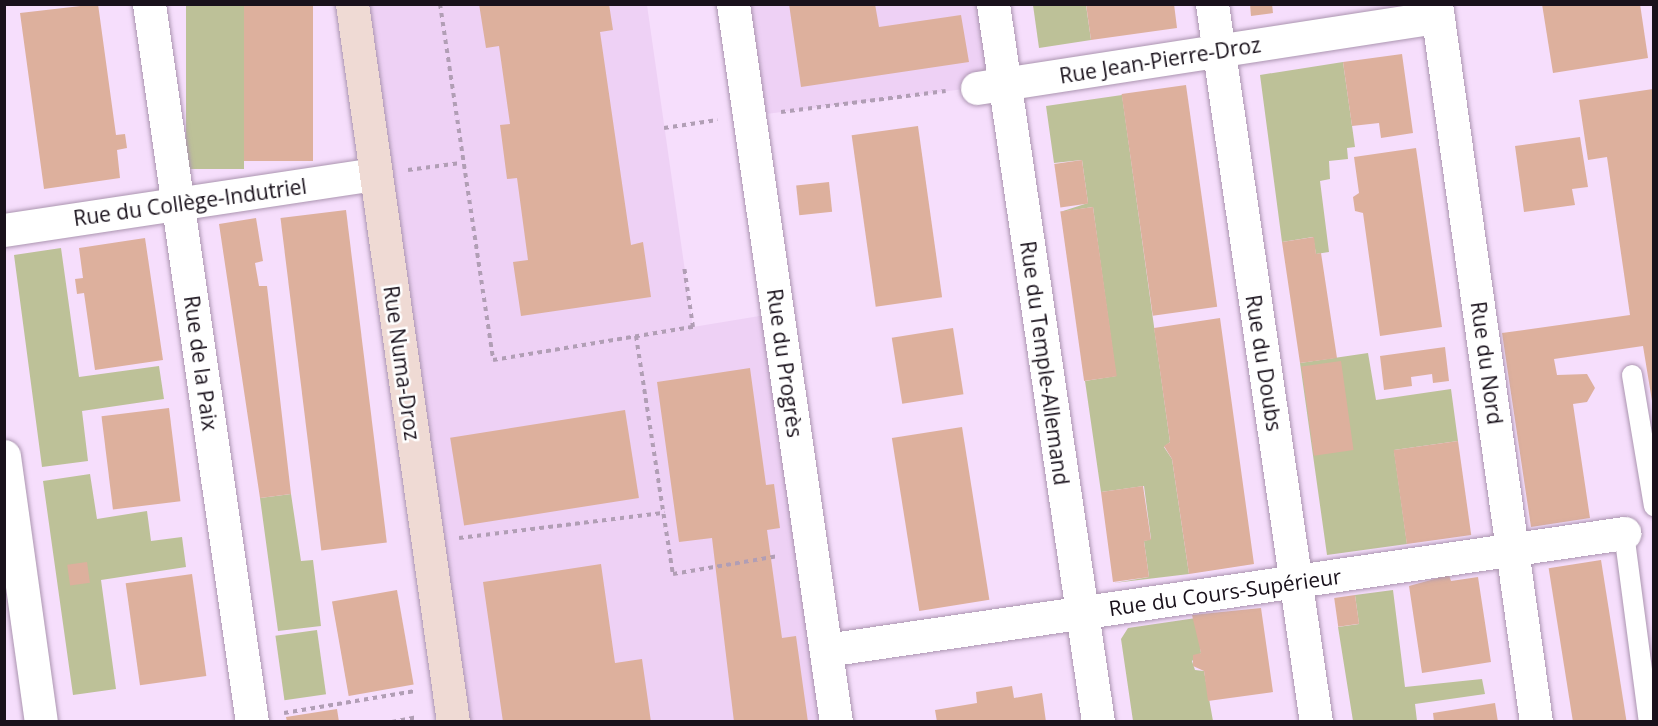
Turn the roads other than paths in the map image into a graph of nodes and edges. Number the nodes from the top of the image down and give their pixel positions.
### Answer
1 (149, 4) edge
2 (352, 4) edge
3 (733, 4) edge
4 (993, 4) edge
5 (1212, 4) edge
6 (1437, 11) edge
7 (1219, 51) junction
8 (991, 86) junction
9 (389, 172) junction
10 (177, 203) junction
11 (4, 230) edge
12 (1632, 375) dead end
13 (4, 456) edge
14 (1653, 506) edge
15 (1624, 533) joint
16 (1513, 550) junction
17 (1297, 582) junction
18 (1082, 612) junction
19 (825, 650) junction
20 (266, 717) edge
21 (440, 719) edge
22 (41, 722) edge
23 (836, 722) edge
24 (1098, 722) edge
25 (1316, 722) edge
26 (1536, 722) edge
27 (1649, 722) edge

1 - 10 street, Rue de la Paix
2 - 9 main road, Rue Numa-Droz
3 - 19 street, Rue du Progrès
4 - 8 street, Rue du Temple-Allemand
5 - 7 street, Rue du Doubs
6 - 7 street, Rue Jean-Pierre-Droz
6 - 16 street, Rue du Nord
7 - 8 street, Rue Jean-Pierre-Droz
7 - 17 street, Rue du Doubs
8 - 18 street, Rue du Temple-Allemand
9 - 10 street, Rue du Collège-Indutriel
9 - 21 main road, Rue Numa-Droz
10 - 11 street, Rue du Collège-Indutriel
10 - 20 street, Rue de la Paix
12 - 14 lane
13 - 22 street
15 - 16 street, Rue du Cours-Supérieur
15 - 27 lane
16 - 17 street, Rue du Cours-Supérieur
16 - 26 street, Rue du Nord
17 - 18 street, Rue du Cours-Supérieur
17 - 25 street, Rue du Doubs
18 - 19 street, Rue du Cours-Supérieur
18 - 24 street, Rue du Temple-Allemand
19 - 23 street, Rue du Progrès

